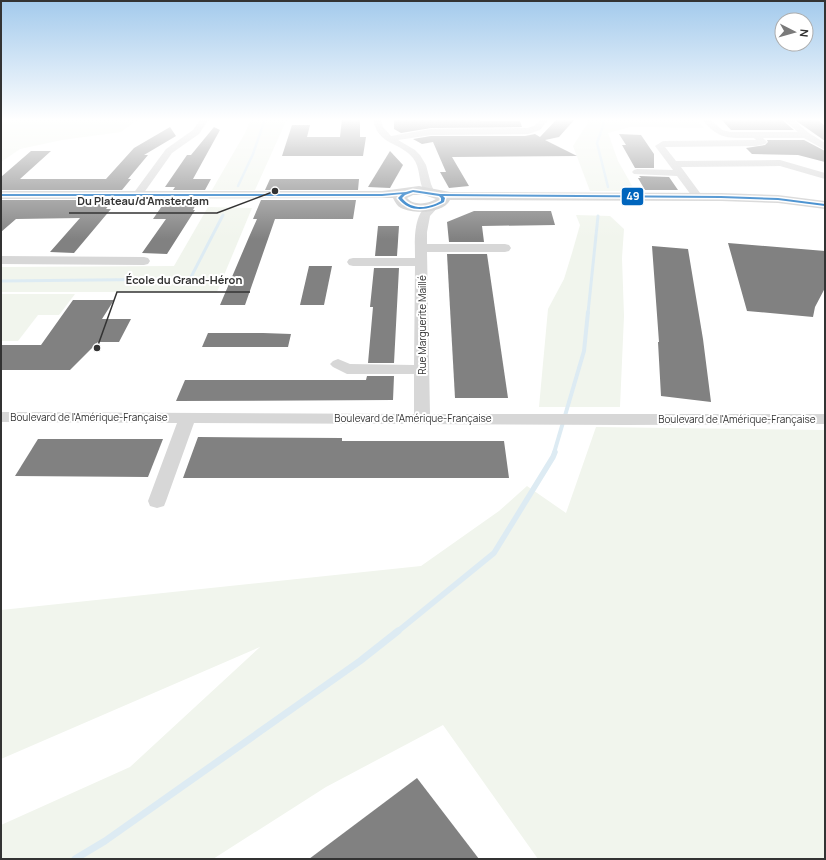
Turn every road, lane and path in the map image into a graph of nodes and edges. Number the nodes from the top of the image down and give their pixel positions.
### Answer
1 (164, 159) edge
2 (418, 159) edge
3 (669, 159) edge
4 (789, 159) edge
5 (796, 159) edge
6 (780, 163) junction
7 (672, 164) junction
8 (819, 166) dead end
9 (421, 167) junction
10 (637, 172) dead end
11 (679, 173) junction
12 (825, 176) edge
13 (1, 195) edge
14 (698, 197) junction
15 (134, 198) junction
16 (409, 199) junction
17 (436, 199) junction
18 (1, 202) edge
19 (825, 205) edge
20 (825, 210) edge
21 (421, 232) junction
22 (421, 248) junction
23 (505, 248) dead end
24 (1, 260) edge
25 (144, 261) dead end
26 (353, 262) dead end
27 (421, 262) junction
28 (338, 364) dead end
29 (422, 370) junction
30 (1, 417) edge
31 (187, 418) junction
32 (422, 418) junction
33 (825, 419) edge
34 (157, 501) dead end

1 - 15 street
2 - 9 street
3 - 7 street
4 - 6 street
5 - 8 street
6 - 7 street
6 - 12 street
7 - 11 street
9 - 16 street
9 - 17 street
10 - 11 street
11 - 14 street
13 - 15 main road
14 - 17 main road
14 - 19 main road
15 - 16 main road
15 - 18 main road
16 - 17 main road
16 - 21 street, Rue Marguerite Maillé
17 - 20 main road
17 - 21 street, Rue Marguerite Maillé
21 - 22 street, Rue Marguerite Maillé
22 - 23 street
22 - 27 street, Rue Marguerite Maillé
24 - 25 street
26 - 27 street
27 - 29 street, Rue Marguerite Maillé
28 - 29 street
29 - 32 street, Rue Marguerite Maillé
30 - 31 street, Boulevard de l'Amérique-Française
31 - 32 street, Boulevard de l'Amérique-Française
31 - 34 street
32 - 33 street, Boulevard de l'Amérique-Française

